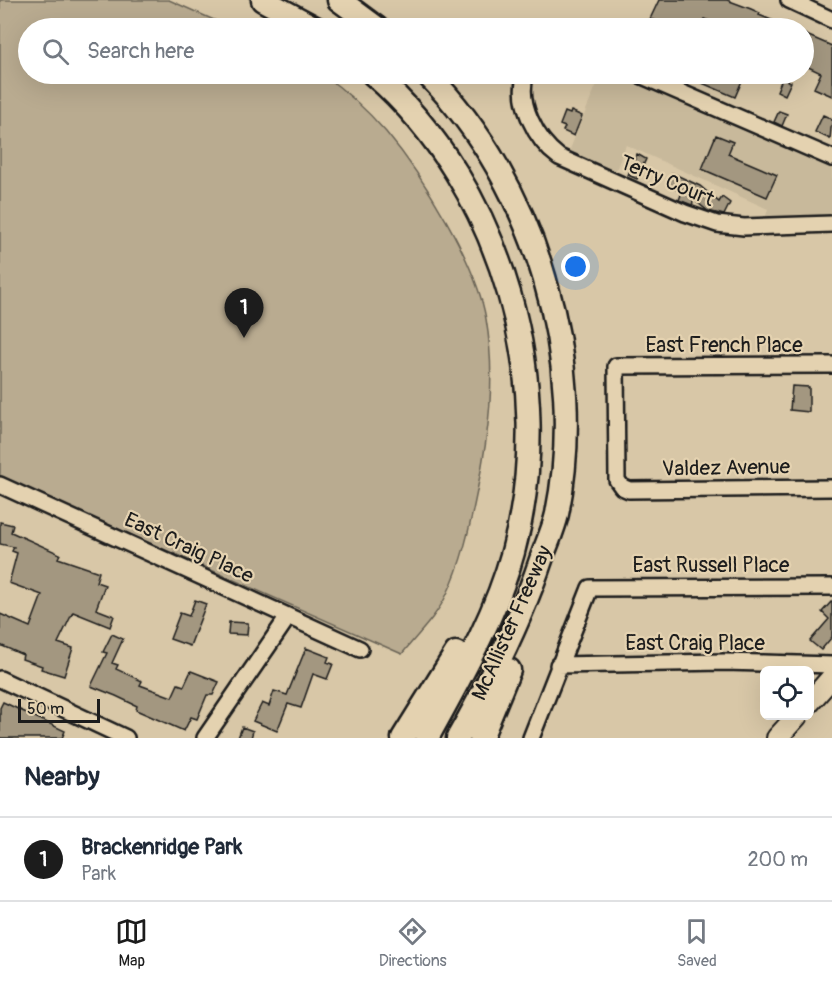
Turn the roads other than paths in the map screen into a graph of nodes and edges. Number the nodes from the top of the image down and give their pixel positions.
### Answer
1 (264, 0) edge
2 (339, 0) edge
3 (789, 0) edge
4 (297, 18) edge
5 (363, 18) edge
6 (832, 20) edge
7 (383, 84) edge
8 (436, 84) edge
9 (525, 84) edge
10 (661, 84) edge
11 (832, 158) edge
12 (832, 224) edge
13 (832, 365) edge
14 (0, 485) edge
15 (622, 487) joint
16 (832, 488) edge
17 (522, 501) junction
18 (556, 516) junction
19 (832, 587) edge
20 (288, 617) junction
21 (360, 649) dead end
22 (558, 665) junction
23 (832, 665) edge
24 (832, 677) edge
25 (0, 679) edge
26 (814, 697) edge
27 (793, 720) edge
28 (126, 738) edge
29 (205, 738) edge
30 (403, 738) edge
31 (427, 738) edge
32 (458, 738) edge
33 (481, 738) edge
34 (531, 738) edge
35 (777, 738) edge

1 - 4 highway
2 - 5 highway
3 - 6 street
7 - 17 highway, McAllister Freeway
8 - 18 highway, McAllister Freeway
9 - 12 street, Terry Court
10 - 11 street
13 - 15 street, East French Place
14 - 20 street, East Craig Place
15 - 16 street, Valdez Avenue
17 - 30 highway
17 - 31 highway, McAllister Freeway
18 - 32 highway, McAllister Freeway
18 - 33 highway
19 - 22 street, East Russell Place
20 - 21 street, East Craig Place
20 - 29 street
22 - 23 street, East Craig Place
22 - 34 street
24 - 26 main road
25 - 28 street
27 - 35 main road

